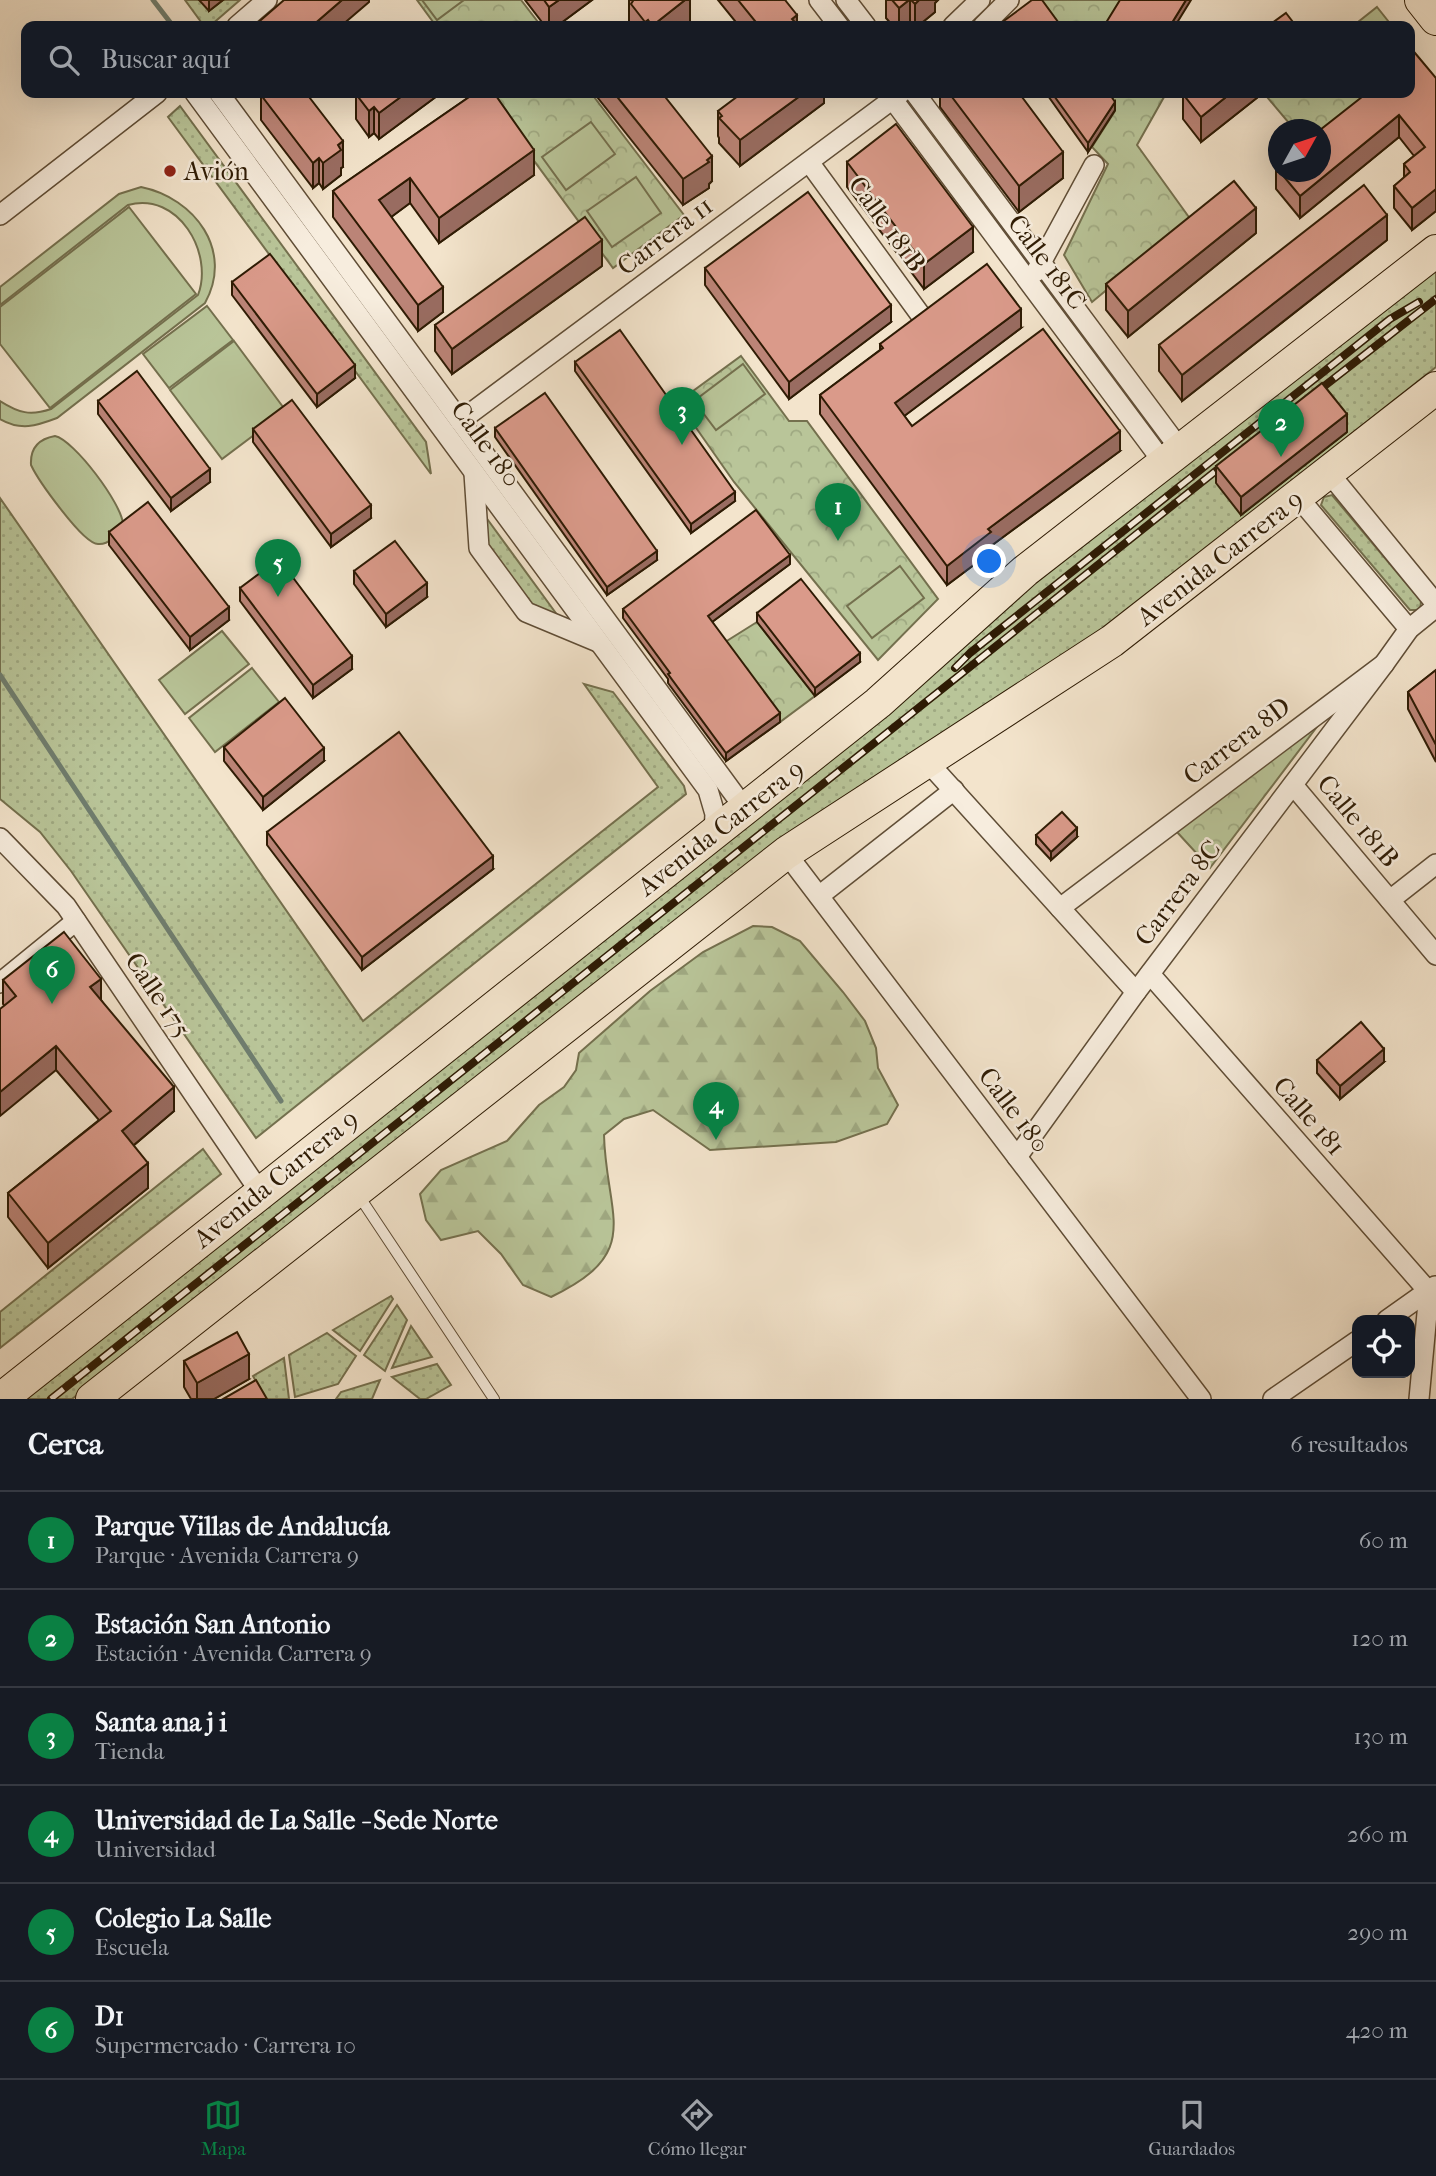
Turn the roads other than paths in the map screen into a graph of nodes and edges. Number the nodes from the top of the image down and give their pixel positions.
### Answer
1 (267, 0) edge
2 (819, 0) edge
3 (846, 0) edge
4 (980, 0) edge
5 (1010, 0) edge
6 (1421, 0) edge
7 (1436, 19) edge
8 (243, 21) edge
9 (835, 21) edge
10 (862, 21) edge
11 (958, 21) edge
12 (989, 21) edge
13 (151, 98) edge
14 (199, 98) edge
15 (223, 98) edge
16 (890, 98) edge
17 (896, 98) edge
18 (919, 98) edge
19 (809, 162) junction
20 (1094, 166) dead end
21 (0, 215) edge
22 (1436, 251) edge
23 (1041, 262) junction
24 (1030, 283) junction
25 (922, 317) edge
26 (1435, 391) edge
27 (460, 421) junction
28 (1171, 456) junction
29 (474, 472) junction
30 (1329, 472) junction
31 (1298, 497) junction
32 (1436, 605) edge
33 (1409, 629) junction
34 (600, 643) junction
35 (1384, 664) junction
36 (926, 760) junction
37 (1293, 785) junction
38 (954, 790) junction
39 (745, 809) junction
40 (714, 833) junction
41 (0, 838) edge
42 (786, 852) junction
43 (1436, 864) edge
44 (819, 896) junction
45 (1390, 900) junction
46 (1060, 908) junction
47 (76, 921) junction
48 (1436, 955) edge
49 (1150, 974) junction
50 (0, 983) edge
51 (1136, 992) junction
52 (1017, 1157) junction
53 (354, 1190) junction
54 (260, 1192) junction
55 (1432, 1288) edge
56 (1394, 1315) edge
57 (1352, 1344) edge
58 (1, 1399) edge
59 (92, 1399) edge
60 (494, 1399) edge
61 (1201, 1399) edge
62 (1273, 1399) edge
63 (1419, 1399) edge

1 - 8 street
2 - 9 street
3 - 10 street
4 - 11 street
5 - 12 street
6 - 7 main road
13 - 21 street
14 - 29 street, Calle 180
15 - 27 street, Calle 180
16 - 19 street, Carrera 11
17 - 24 street, Calle 181C
18 - 23 street, Calle 181C
19 - 25 street, Calle 181B
19 - 27 street, Carrera 11
20 - 23 street
22 - 28 main road, Avenida Carrera 9
23 - 24 street
23 - 28 street, Calle 181C
24 - 28 street, Calle 181C
26 - 30 main road, Avenida Carrera 9
27 - 39 street, Calle 180
28 - 39 main road, Avenida Carrera 9
29 - 34 street, Calle 180
29 - 34 street
30 - 31 main road, Avenida Carrera 9
30 - 32 street
31 - 33 street
31 - 36 main road, Avenida Carrera 9
32 - 33 street, Carrera 8D
33 - 35 street, Carrera 8D
34 - 40 street, Calle 180
35 - 37 street, Carrera 8C
35 - 46 street, Carrera 8D
36 - 38 street
36 - 42 main road, Avenida Carrera 9
37 - 45 street, Calle 181B
37 - 49 street, Carrera 8C
38 - 44 street
38 - 46 street
39 - 40 main road, Avenida Carrera 9
40 - 54 main road, Avenida Carrera 9
41 - 47 street, Calle 175
42 - 44 street, Calle 180
42 - 53 main road, Avenida Carrera 9
43 - 45 street
44 - 52 street, Calle 180
45 - 48 street, Calle 181B
46 - 51 street
47 - 50 street
47 - 54 street, Calle 175
49 - 51 street, Carrera 8C
49 - 55 street, Calle 181
51 - 52 street, Carrera 8C
52 - 61 street, Calle 180
53 - 59 main road, Avenida Carrera 9
53 - 60 lane
54 - 58 main road, Avenida Carrera 9
55 - 56 street
55 - 63 street
57 - 62 street

